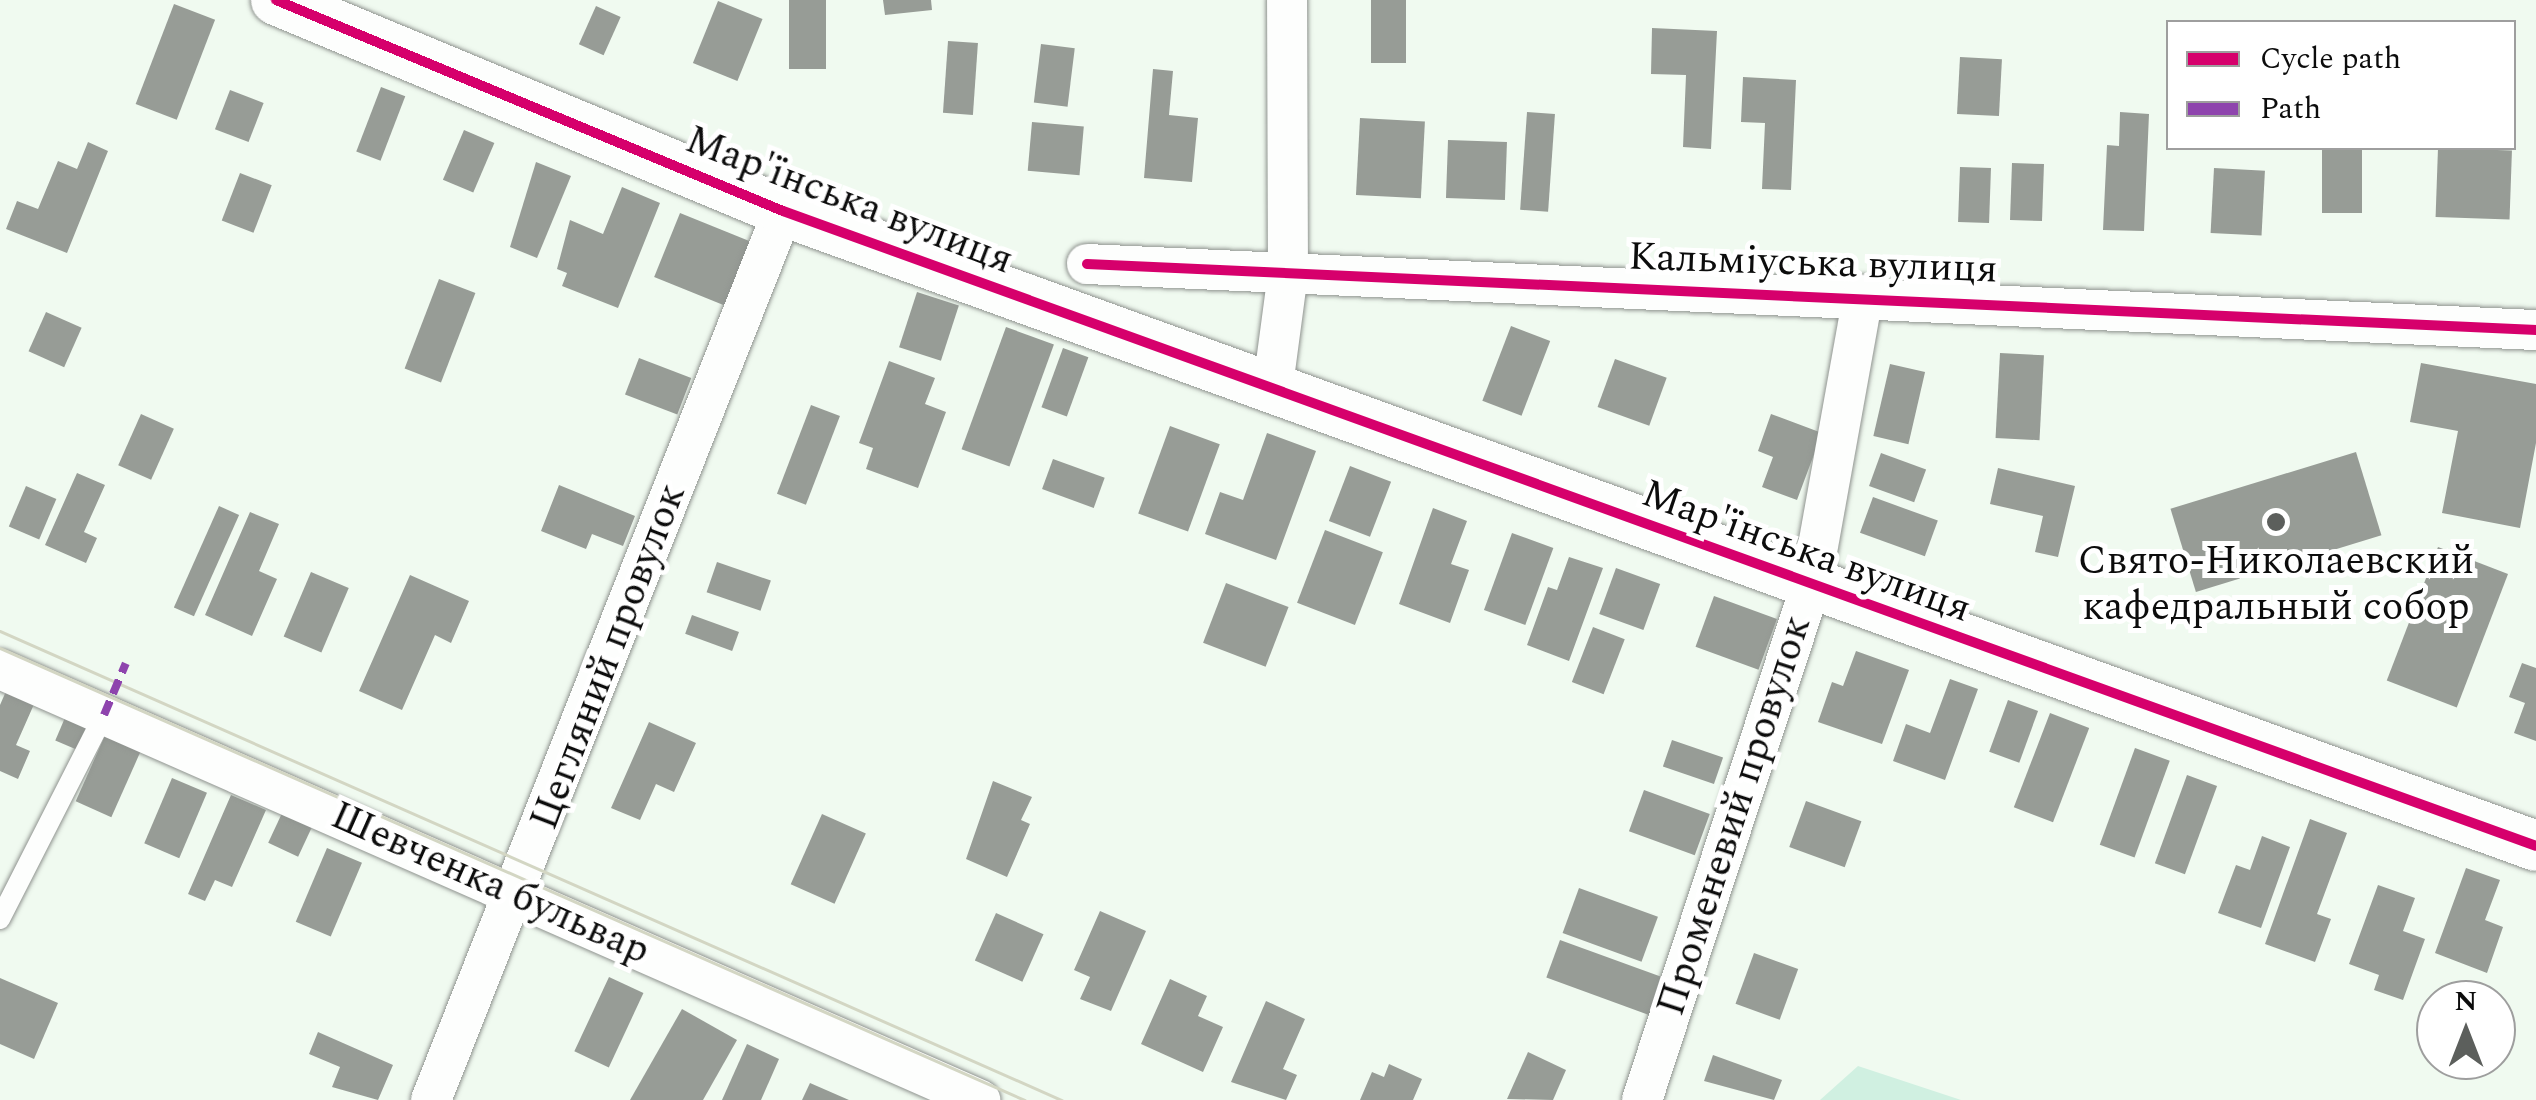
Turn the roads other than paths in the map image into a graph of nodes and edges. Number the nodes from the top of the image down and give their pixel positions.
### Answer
1 (276, 0) edge
2 (1287, 0) edge
3 (782, 211) junction
4 (1087, 264) dead end
5 (1288, 273) junction
6 (1863, 296) junction
7 (2536, 330) edge
8 (1272, 393) junction
9 (1810, 584) junction
10 (0, 669) edge
11 (104, 714) junction
12 (2536, 846) edge
13 (516, 894) junction
14 (0, 919) edge
15 (431, 1100) edge
16 (980, 1100) edge
17 (1642, 1100) edge

1 - 3 street, Мар'їнська вулиця
2 - 5 street
3 - 8 street, Мар'їнська вулиця
3 - 13 street, Цегляний провулок
4 - 5 street, Кальміуська вулиця
5 - 6 street, Кальміуська вулиця
5 - 8 street
6 - 7 street, Кальміуська вулиця
6 - 9 street, Променевий провулок
8 - 9 street, Мар'їнська вулиця
9 - 12 street, Мар'їнська вулиця
9 - 17 street, Променевий провулок
10 - 11 street, Шевченка бульвар
11 - 13 street, Шевченка бульвар
11 - 14 lane
13 - 15 street, Цегляний провулок
13 - 16 street, Шевченка бульвар

